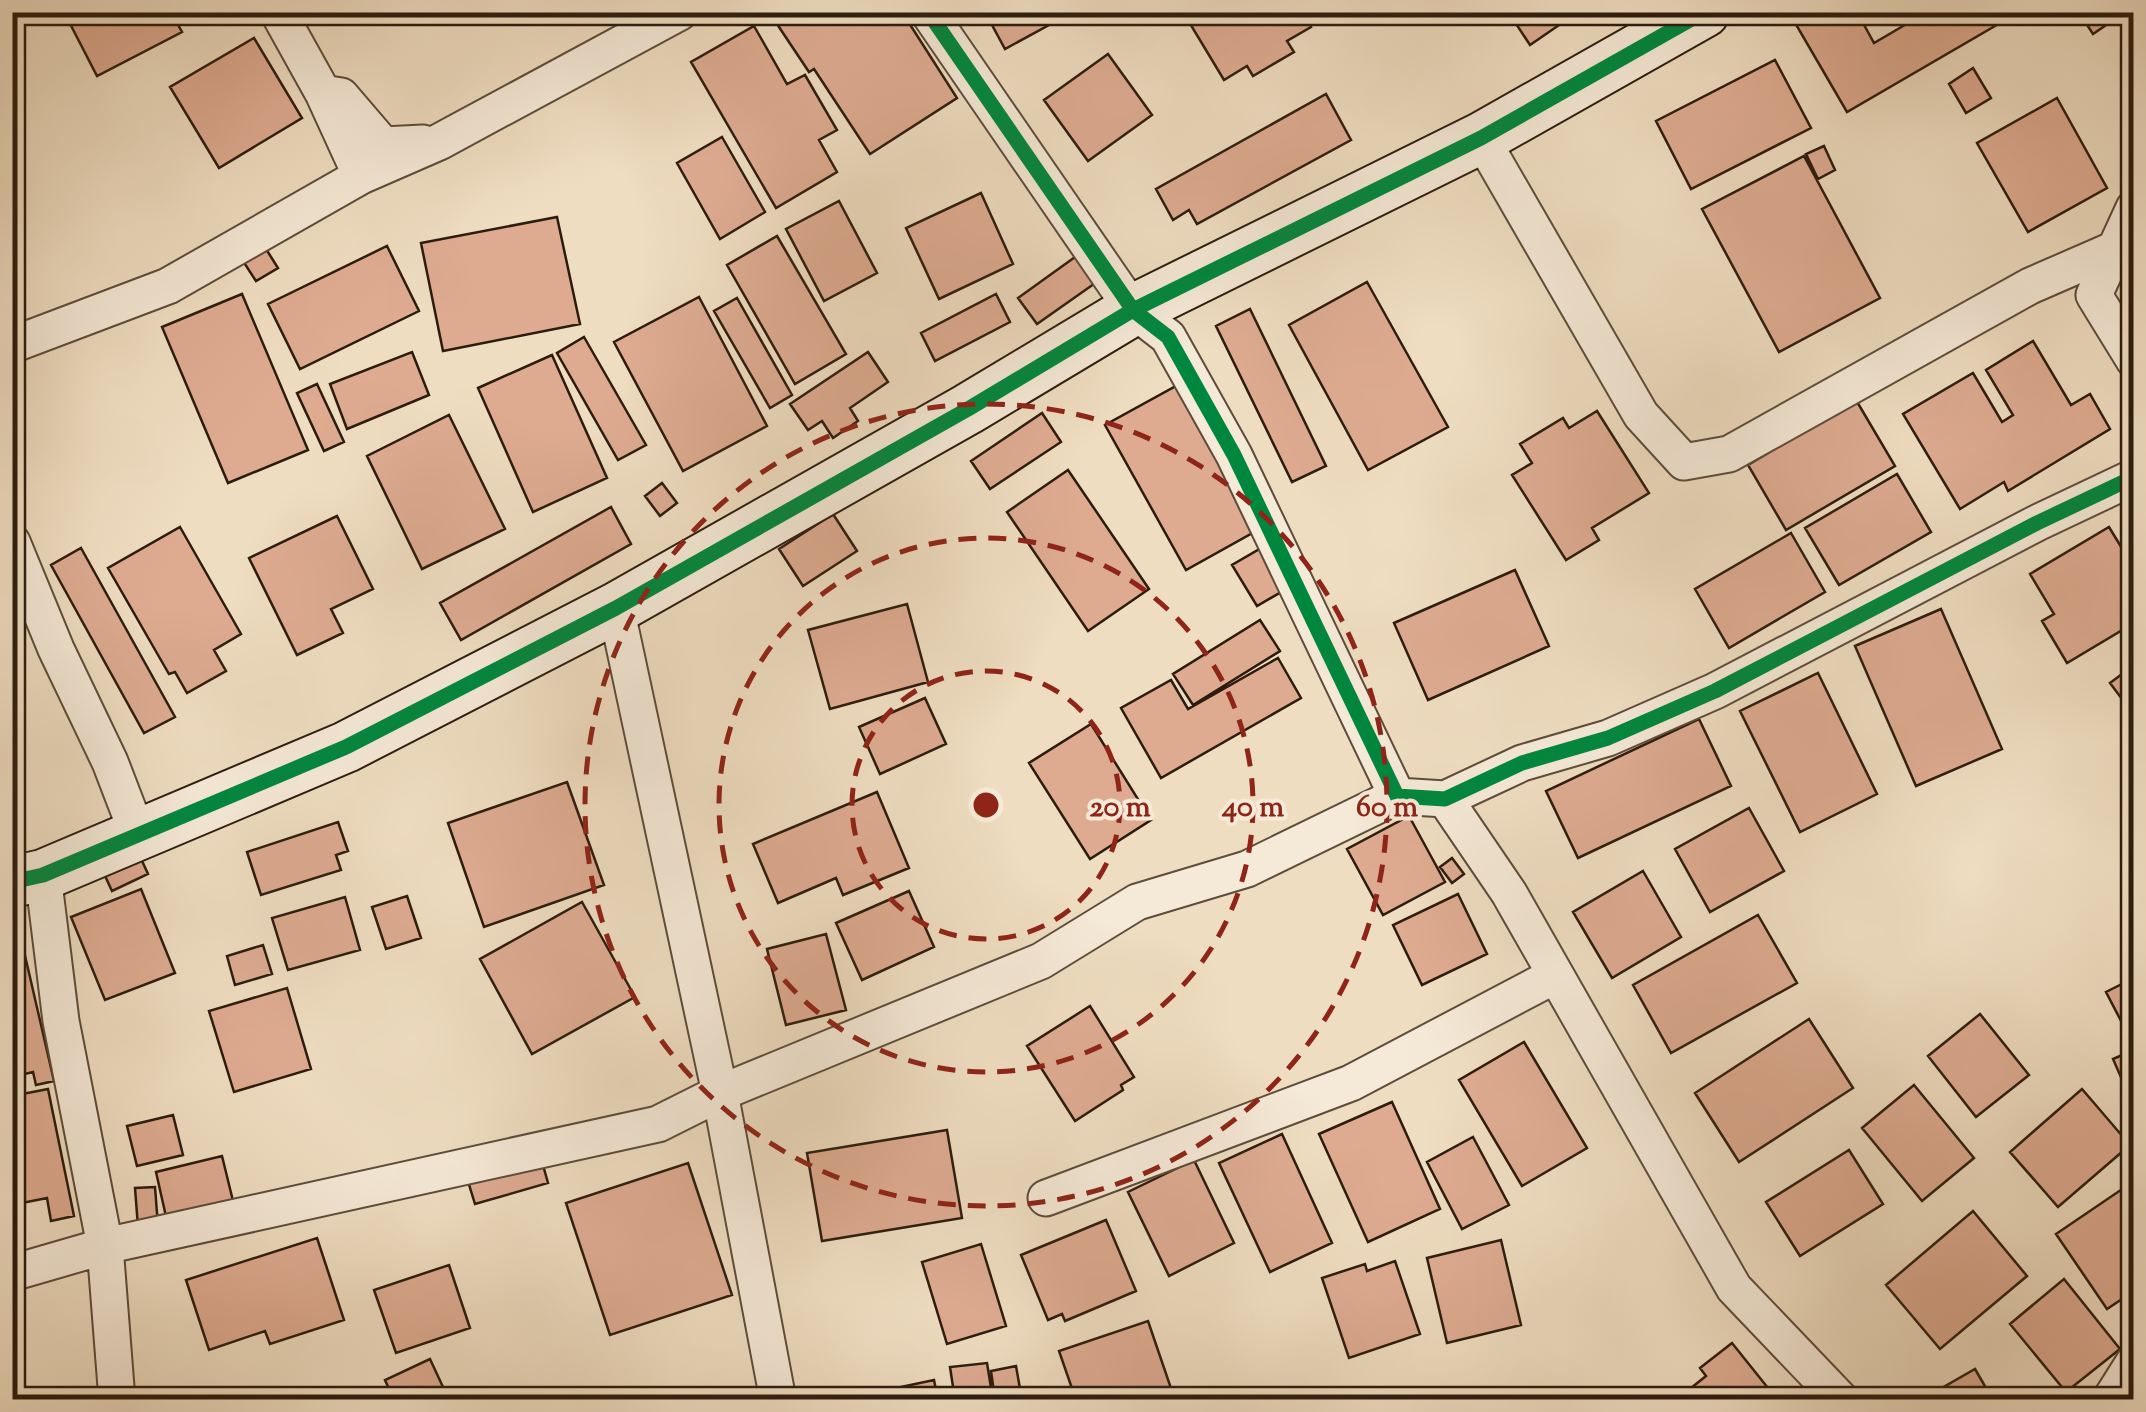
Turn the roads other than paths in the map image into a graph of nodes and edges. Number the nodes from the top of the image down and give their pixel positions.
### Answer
1 (278, 12) edge
2 (680, 12) edge
3 (928, 12) edge
4 (1704, 12) edge
5 (323, 94) junction
6 (1481, 138) junction
7 (439, 142) junction
8 (360, 176) junction
9 (2134, 208) edge
10 (2115, 249) junction
11 (1132, 310) junction
12 (13, 345) edge
13 (2134, 360) edge
14 (2134, 477) edge
15 (12, 542) edge
16 (616, 608) junction
17 (1396, 796) junction
18 (1445, 799) junction
19 (138, 835) junction
20 (28, 879) edge
21 (1554, 976) junction
22 (720, 1093) junction
23 (1046, 1198) dead end
24 (105, 1246) junction
25 (12, 1273) edge
26 (2134, 1362) edge
27 (118, 1400) edge
28 (778, 1400) edge
29 (1841, 1400) edge
30 (2110, 1400) edge

1 - 5 street
2 - 7 street
3 - 11 street
4 - 6 street
5 - 7 street
5 - 8 street
6 - 10 street
6 - 11 street
7 - 8 street
8 - 12 street
9 - 10 street
10 - 13 street
11 - 16 street
11 - 17 street
14 - 18 street
15 - 19 street
16 - 19 street
16 - 22 street
17 - 18 street
17 - 22 street
18 - 21 street
19 - 20 street
20 - 24 street
21 - 23 street
21 - 29 street
22 - 24 street
22 - 28 street
24 - 25 street
24 - 27 street
26 - 30 street

